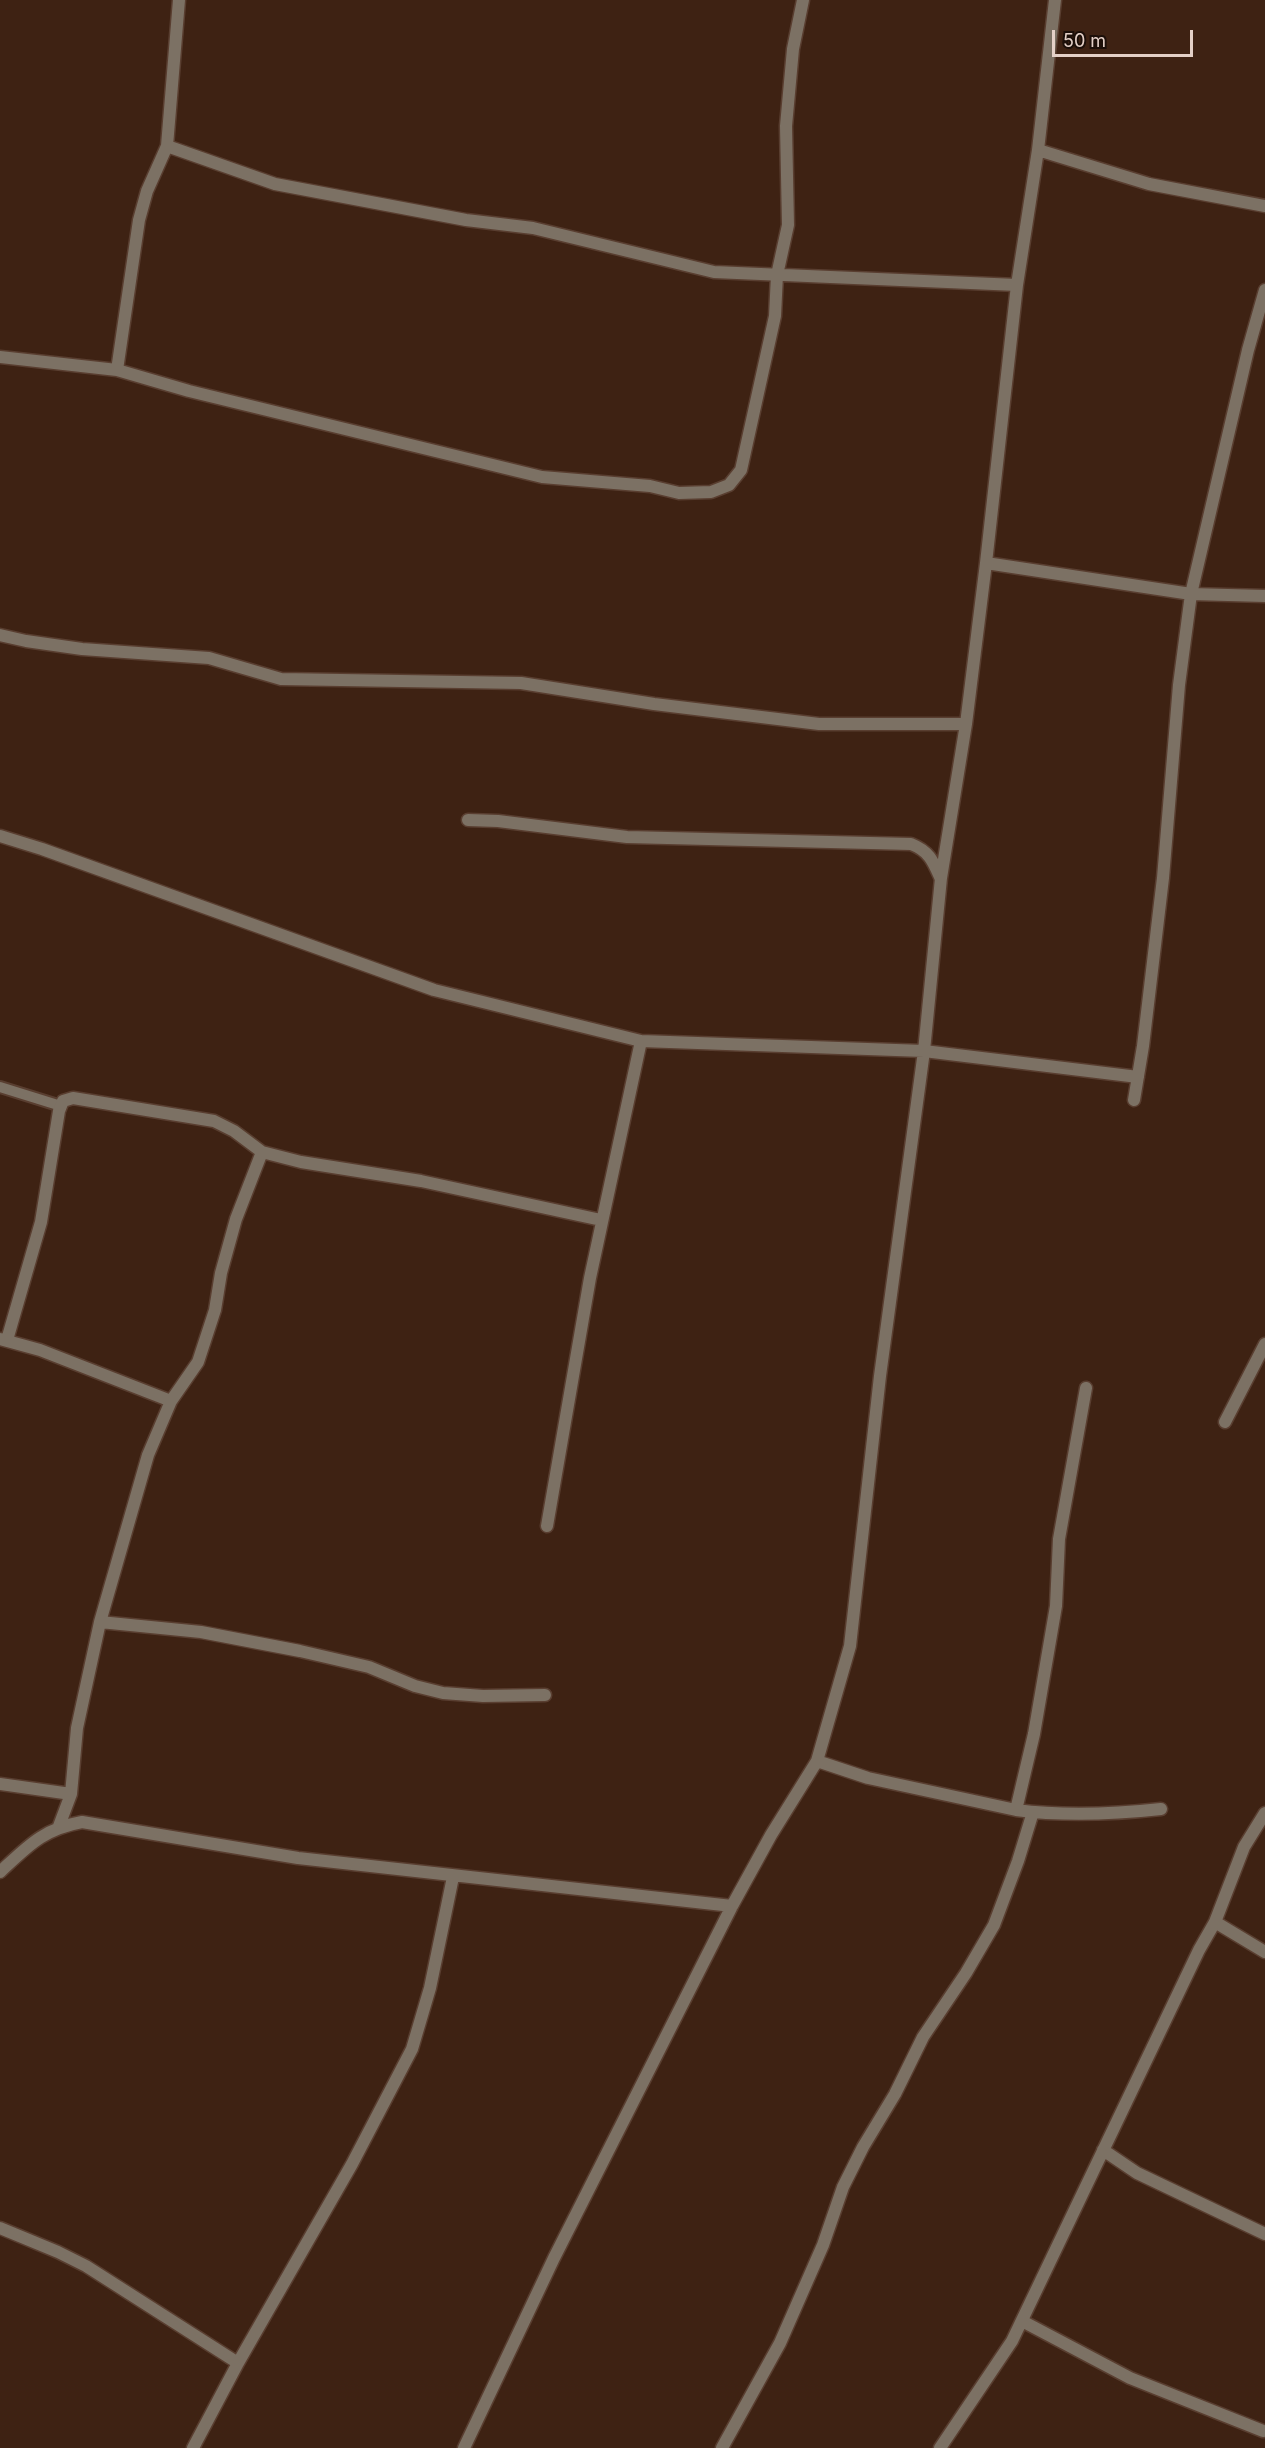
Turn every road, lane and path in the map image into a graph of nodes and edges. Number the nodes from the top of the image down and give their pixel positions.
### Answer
1 (179, 0) edge
2 (803, 0) edge
3 (1055, 0) edge
4 (167, 146) junction
5 (1038, 150) junction
6 (1265, 206) edge
7 (777, 275) junction
8 (1017, 285) junction
9 (1265, 290) edge
10 (1, 360) edge
11 (117, 370) junction
12 (986, 563) junction
13 (1191, 594) junction
14 (1265, 596) edge
15 (0, 634) edge
16 (966, 724) junction
17 (468, 820) dead end
18 (0, 836) edge
19 (941, 878) junction
20 (641, 1041) junction
21 (924, 1051) junction
22 (1138, 1077) junction
23 (0, 1087) edge
24 (1134, 1100) dead end
25 (61, 1106) junction
26 (262, 1152) junction
27 (601, 1220) junction
28 (3, 1340) edge
29 (1265, 1344) edge
30 (1086, 1388) dead end
31 (171, 1401) junction
32 (1225, 1422) dead end
33 (547, 1526) dead end
34 (100, 1622) junction
35 (545, 1695) dead end
36 (817, 1761) junction
37 (0, 1784) edge
38 (71, 1794) junction
39 (1161, 1809) dead end
40 (1016, 1810) junction
41 (1034, 1812) junction
42 (1265, 1813) edge
43 (59, 1826) junction
44 (0, 1872) edge
45 (453, 1876) junction
46 (732, 1906) junction
47 (1215, 1922) junction
48 (1265, 1952) edge
49 (1103, 2150) junction
50 (0, 2228) edge
51 (1265, 2234) edge
52 (1022, 2321) junction
53 (238, 2363) junction
54 (1263, 2431) dead end
55 (193, 2448) edge
56 (464, 2448) edge
57 (722, 2448) edge
58 (940, 2448) edge

1 - 4 street
2 - 7 street
3 - 5 street
4 - 7 street
4 - 11 street
5 - 6 street
5 - 8 street
7 - 8 street
7 - 11 street
8 - 12 street
9 - 13 street
10 - 11 street
12 - 13 street
12 - 16 street
13 - 14 street
13 - 22 street
15 - 16 street
16 - 19 street
17 - 19 street
18 - 20 street
19 - 21 street
20 - 21 street
20 - 27 street
21 - 22 street
21 - 36 street
22 - 24 street
23 - 25 lane
25 - 26 street
25 - 28 street
26 - 27 street
26 - 31 street
27 - 33 street
28 - 31 street
29 - 32 street
30 - 40 street
31 - 34 street
34 - 35 street
34 - 38 street
36 - 40 street
36 - 46 street
37 - 38 street
38 - 43 street
39 - 41 street
40 - 41 street
41 - 57 street
42 - 47 street
43 - 44 street
43 - 45 street
45 - 46 street
45 - 53 street
46 - 56 street
47 - 48 street
47 - 49 street
49 - 51 street
49 - 52 street
50 - 53 street
52 - 54 street
52 - 58 street
53 - 55 street

